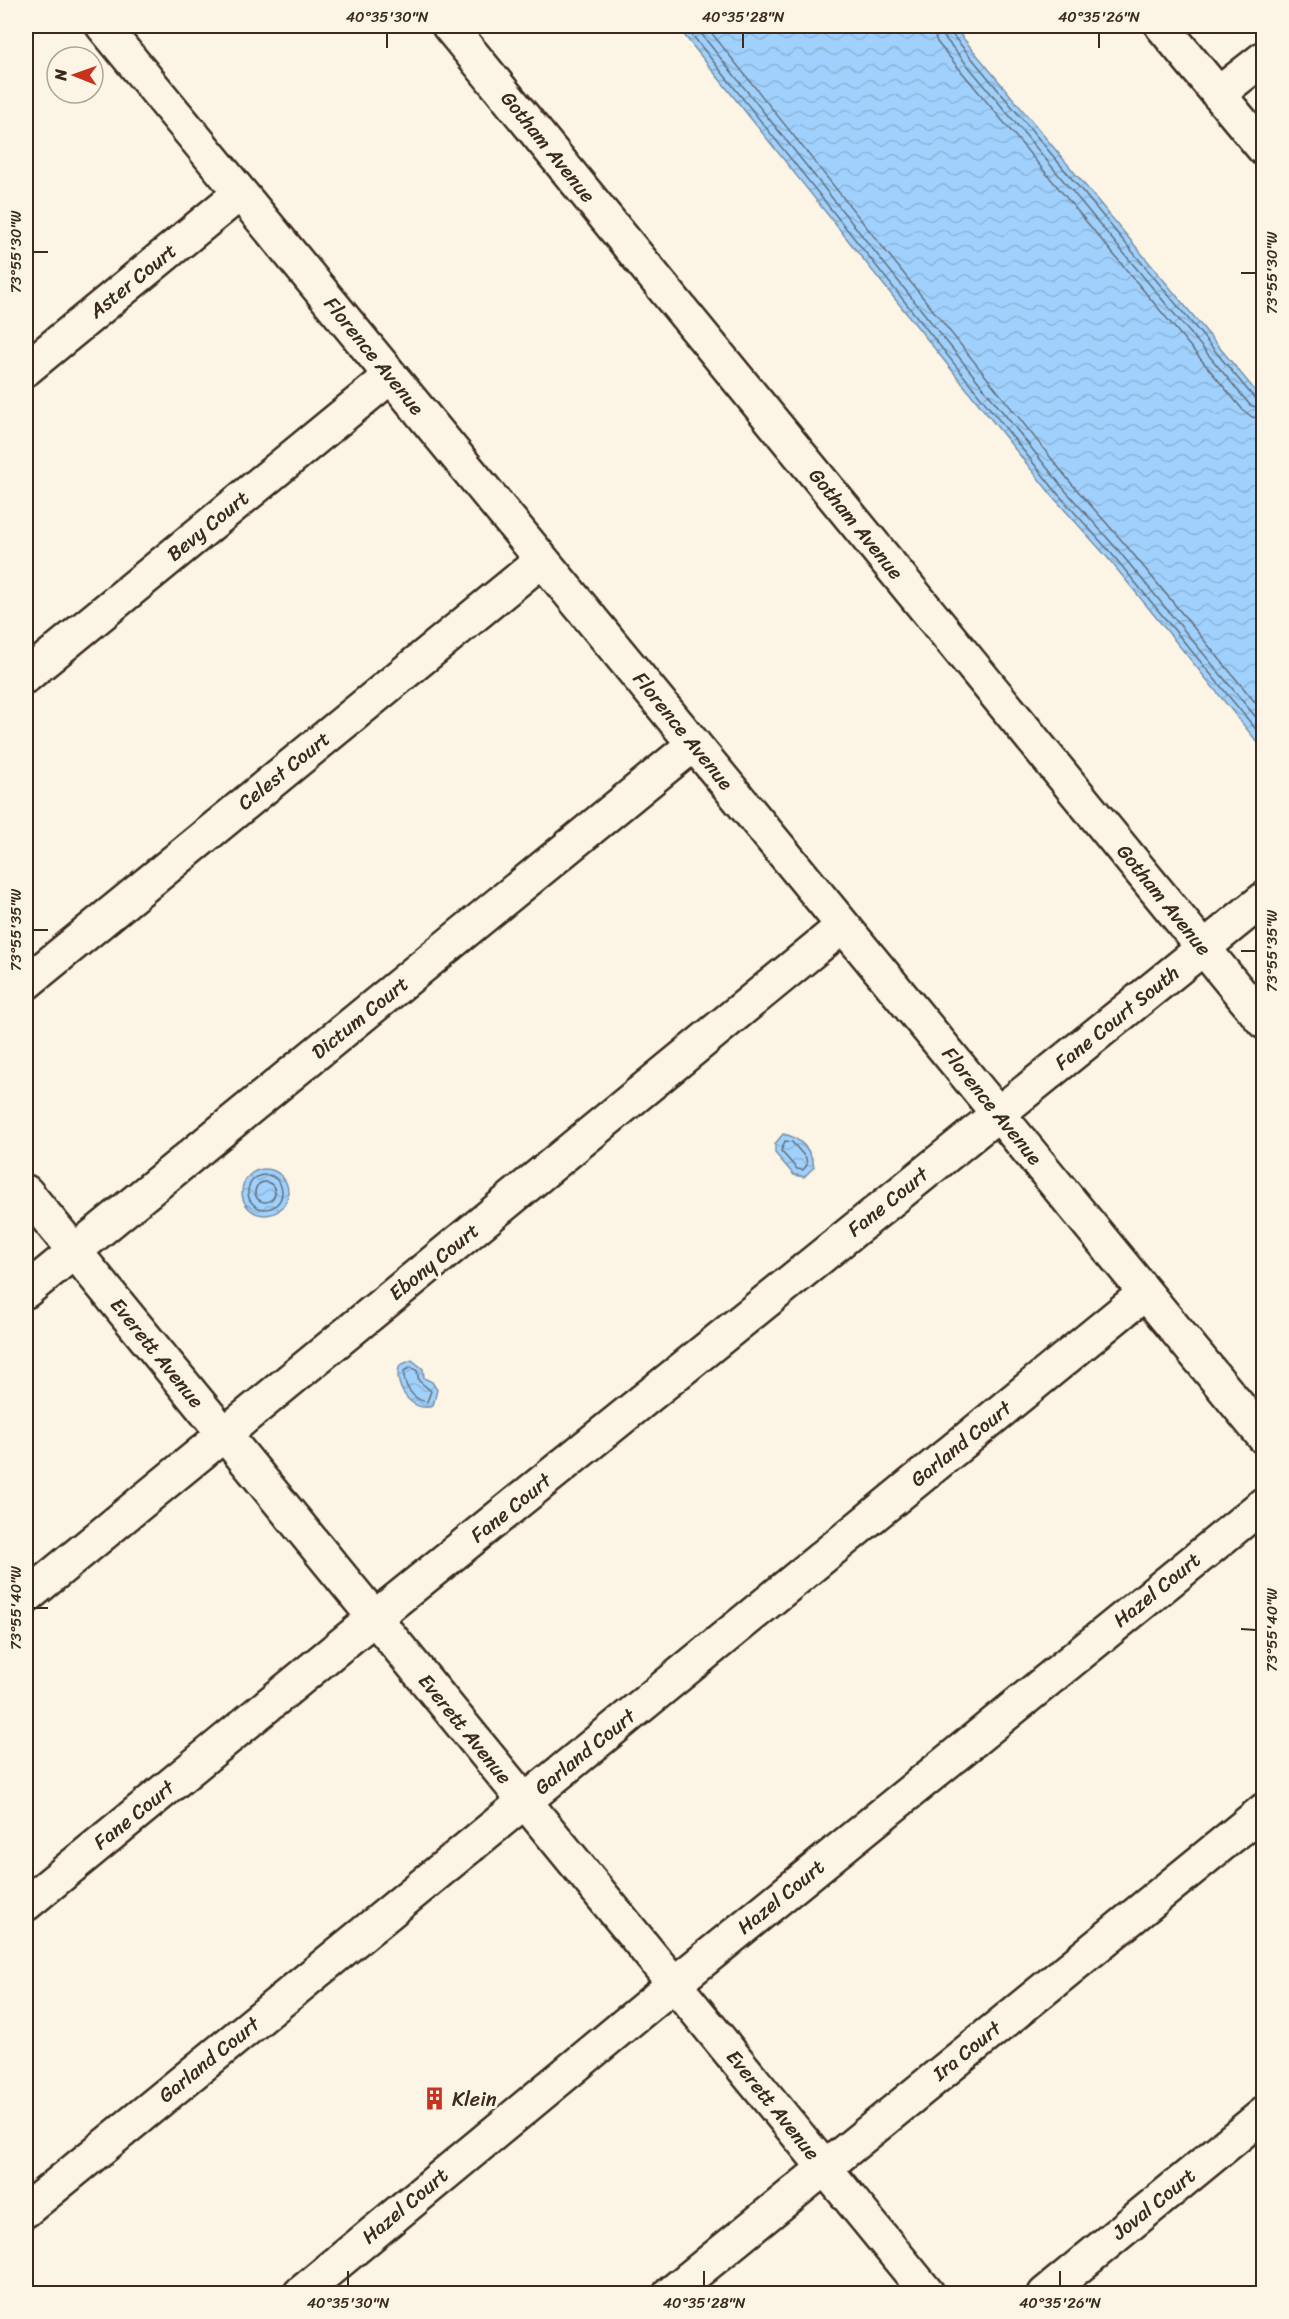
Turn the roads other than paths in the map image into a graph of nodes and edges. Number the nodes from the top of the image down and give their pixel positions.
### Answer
1 (103, 26) edge
2 (449, 26) edge
3 (1162, 26) edge
4 (1263, 58) edge
5 (1218, 94) junction
6 (1263, 149) edge
7 (240, 193) junction
8 (26, 369) edge
9 (391, 376) junction
10 (542, 560) junction
11 (26, 676) edge
12 (694, 744) junction
13 (1263, 899) edge
14 (843, 926) junction
15 (1203, 948) junction
16 (26, 982) edge
17 (1263, 1022) edge
18 (998, 1113) junction
19 (26, 1192) edge
20 (74, 1251) junction
21 (26, 1291) edge
22 (1145, 1293) junction
23 (224, 1434) junction
24 (1263, 1437) edge
25 (1263, 1504) edge
26 (26, 1597) edge
27 (374, 1618) junction
28 (525, 1802) junction
29 (1263, 1810) edge
30 (26, 1904) edge
31 (674, 1984) junction
32 (1263, 2114) edge
33 (824, 2167) junction
34 (26, 2210) edge
35 (300, 2294) edge
36 (670, 2294) edge
37 (928, 2294) edge
38 (1045, 2294) edge

1 - 7 street, Florence Avenue
2 - 15 street, Gotham Avenue
3 - 5 street
4 - 5 street
5 - 6 street
7 - 8 street, Aster Court
7 - 9 street, Florence Avenue
9 - 10 street, Florence Avenue
9 - 11 street, Bevy Court
10 - 12 street, Florence Avenue
10 - 16 street, Celest Court
12 - 14 street, Florence Avenue
12 - 20 street, Dictum Court
13 - 15 street, Fane Court South
14 - 18 street, Florence Avenue
14 - 23 street, Ebony Court
15 - 17 street, Gotham Avenue
15 - 18 street, Fane Court South
18 - 22 street, Florence Avenue
18 - 27 street, Fane Court
19 - 20 street, Everett Avenue
20 - 21 street, Dictum Court
20 - 23 street, Everett Avenue
22 - 24 street, Florence Avenue
22 - 28 street, Garland Court
23 - 26 street, Ebony Court
23 - 27 street, Everett Avenue
25 - 31 street, Hazel Court
27 - 28 street, Everett Avenue
27 - 30 street, Fane Court
28 - 31 street, Everett Avenue
28 - 34 street, Garland Court
29 - 33 street, Ira Court
31 - 33 street, Everett Avenue
31 - 35 street, Hazel Court
32 - 38 street, Joval Court
33 - 36 street, Ira Court
33 - 37 street, Everett Avenue

